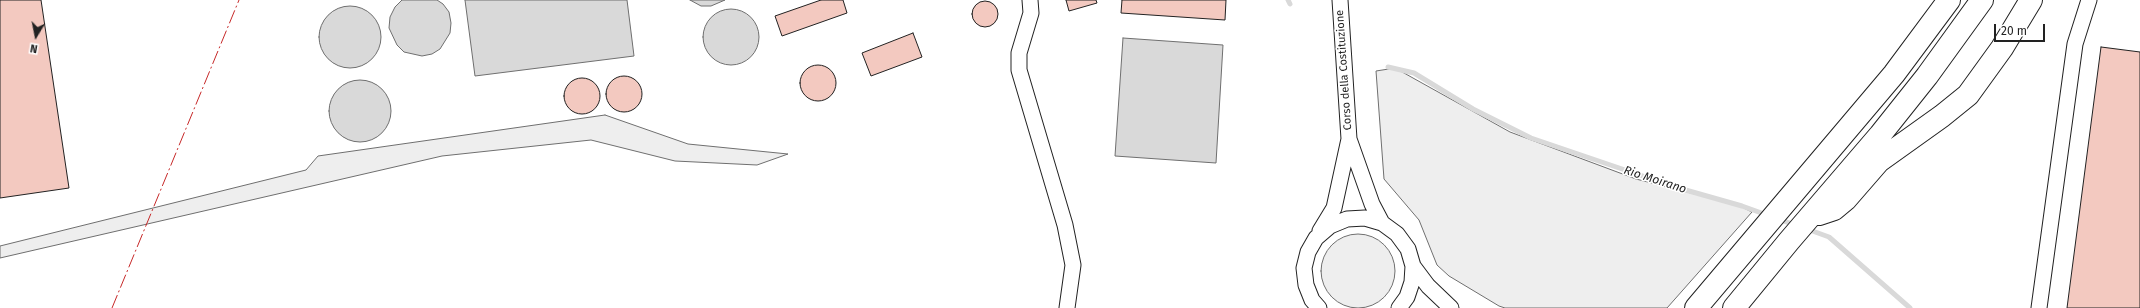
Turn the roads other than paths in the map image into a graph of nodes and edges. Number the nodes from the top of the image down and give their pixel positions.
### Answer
1 (1030, 0) edge
2 (1340, 0) edge
3 (1949, 0) edge
4 (1982, 0) edge
5 (2031, 0) edge
6 (2089, 0) edge
7 (1349, 140) junction
8 (1810, 216) junction
9 (1382, 223) junction
10 (1316, 238) junction
11 (1413, 266) junction
12 (1067, 308) edge
13 (1319, 308) edge
14 (1399, 308) edge
15 (1451, 308) edge
16 (1696, 308) edge
17 (1734, 308) edge
18 (2039, 308) edge

1 - 12 street
2 - 7 street, Corso della Costituzione
3 - 16 main road
4 - 8 main road
5 - 8 main road
6 - 18 street
7 - 9 street
7 - 10 street
8 - 17 main road
9 - 10 street
9 - 11 street
10 - 13 street
11 - 14 street
11 - 15 street

